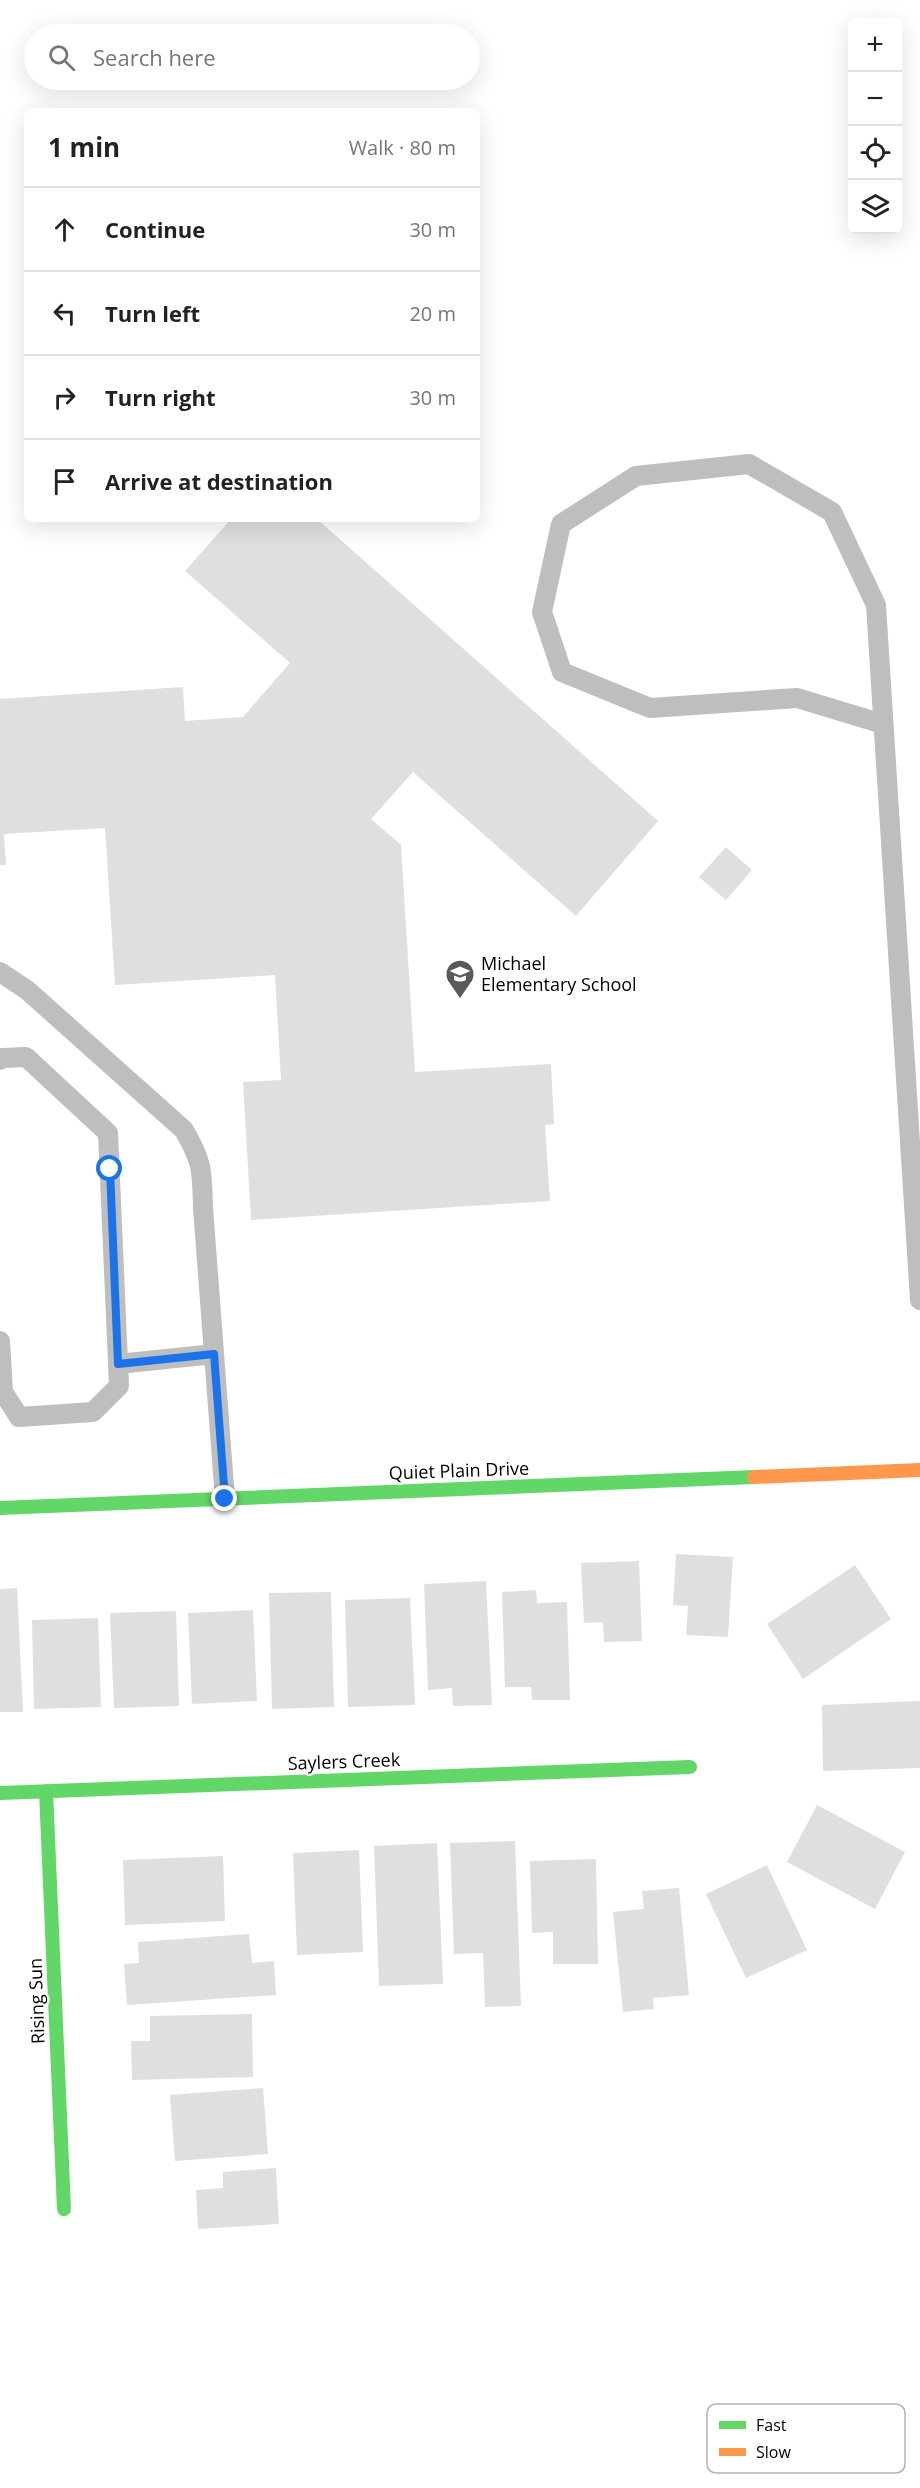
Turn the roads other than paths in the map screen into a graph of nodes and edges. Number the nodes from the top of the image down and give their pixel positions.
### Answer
1 (884, 724) junction
2 (0, 972) edge
3 (0, 1060) edge
4 (920, 1300) edge
5 (0, 1341) edge
6 (214, 1354) junction
7 (118, 1364) junction
8 (920, 1470) edge
9 (225, 1499) junction
10 (0, 1508) edge
11 (690, 1767) dead end
12 (46, 1791) junction
13 (0, 1793) edge
14 (64, 2209) dead end

1 - 1 lane
1 - 4 lane
2 - 6 lane
3 - 7 lane
5 - 7 lane
6 - 7 lane
6 - 9 lane
8 - 9 street, Quiet Plain Drive
9 - 10 street, Quiet Plain Drive
11 - 12 street, Saylers Creek
12 - 13 street, Saylers Creek
12 - 14 street, Rising Sun

